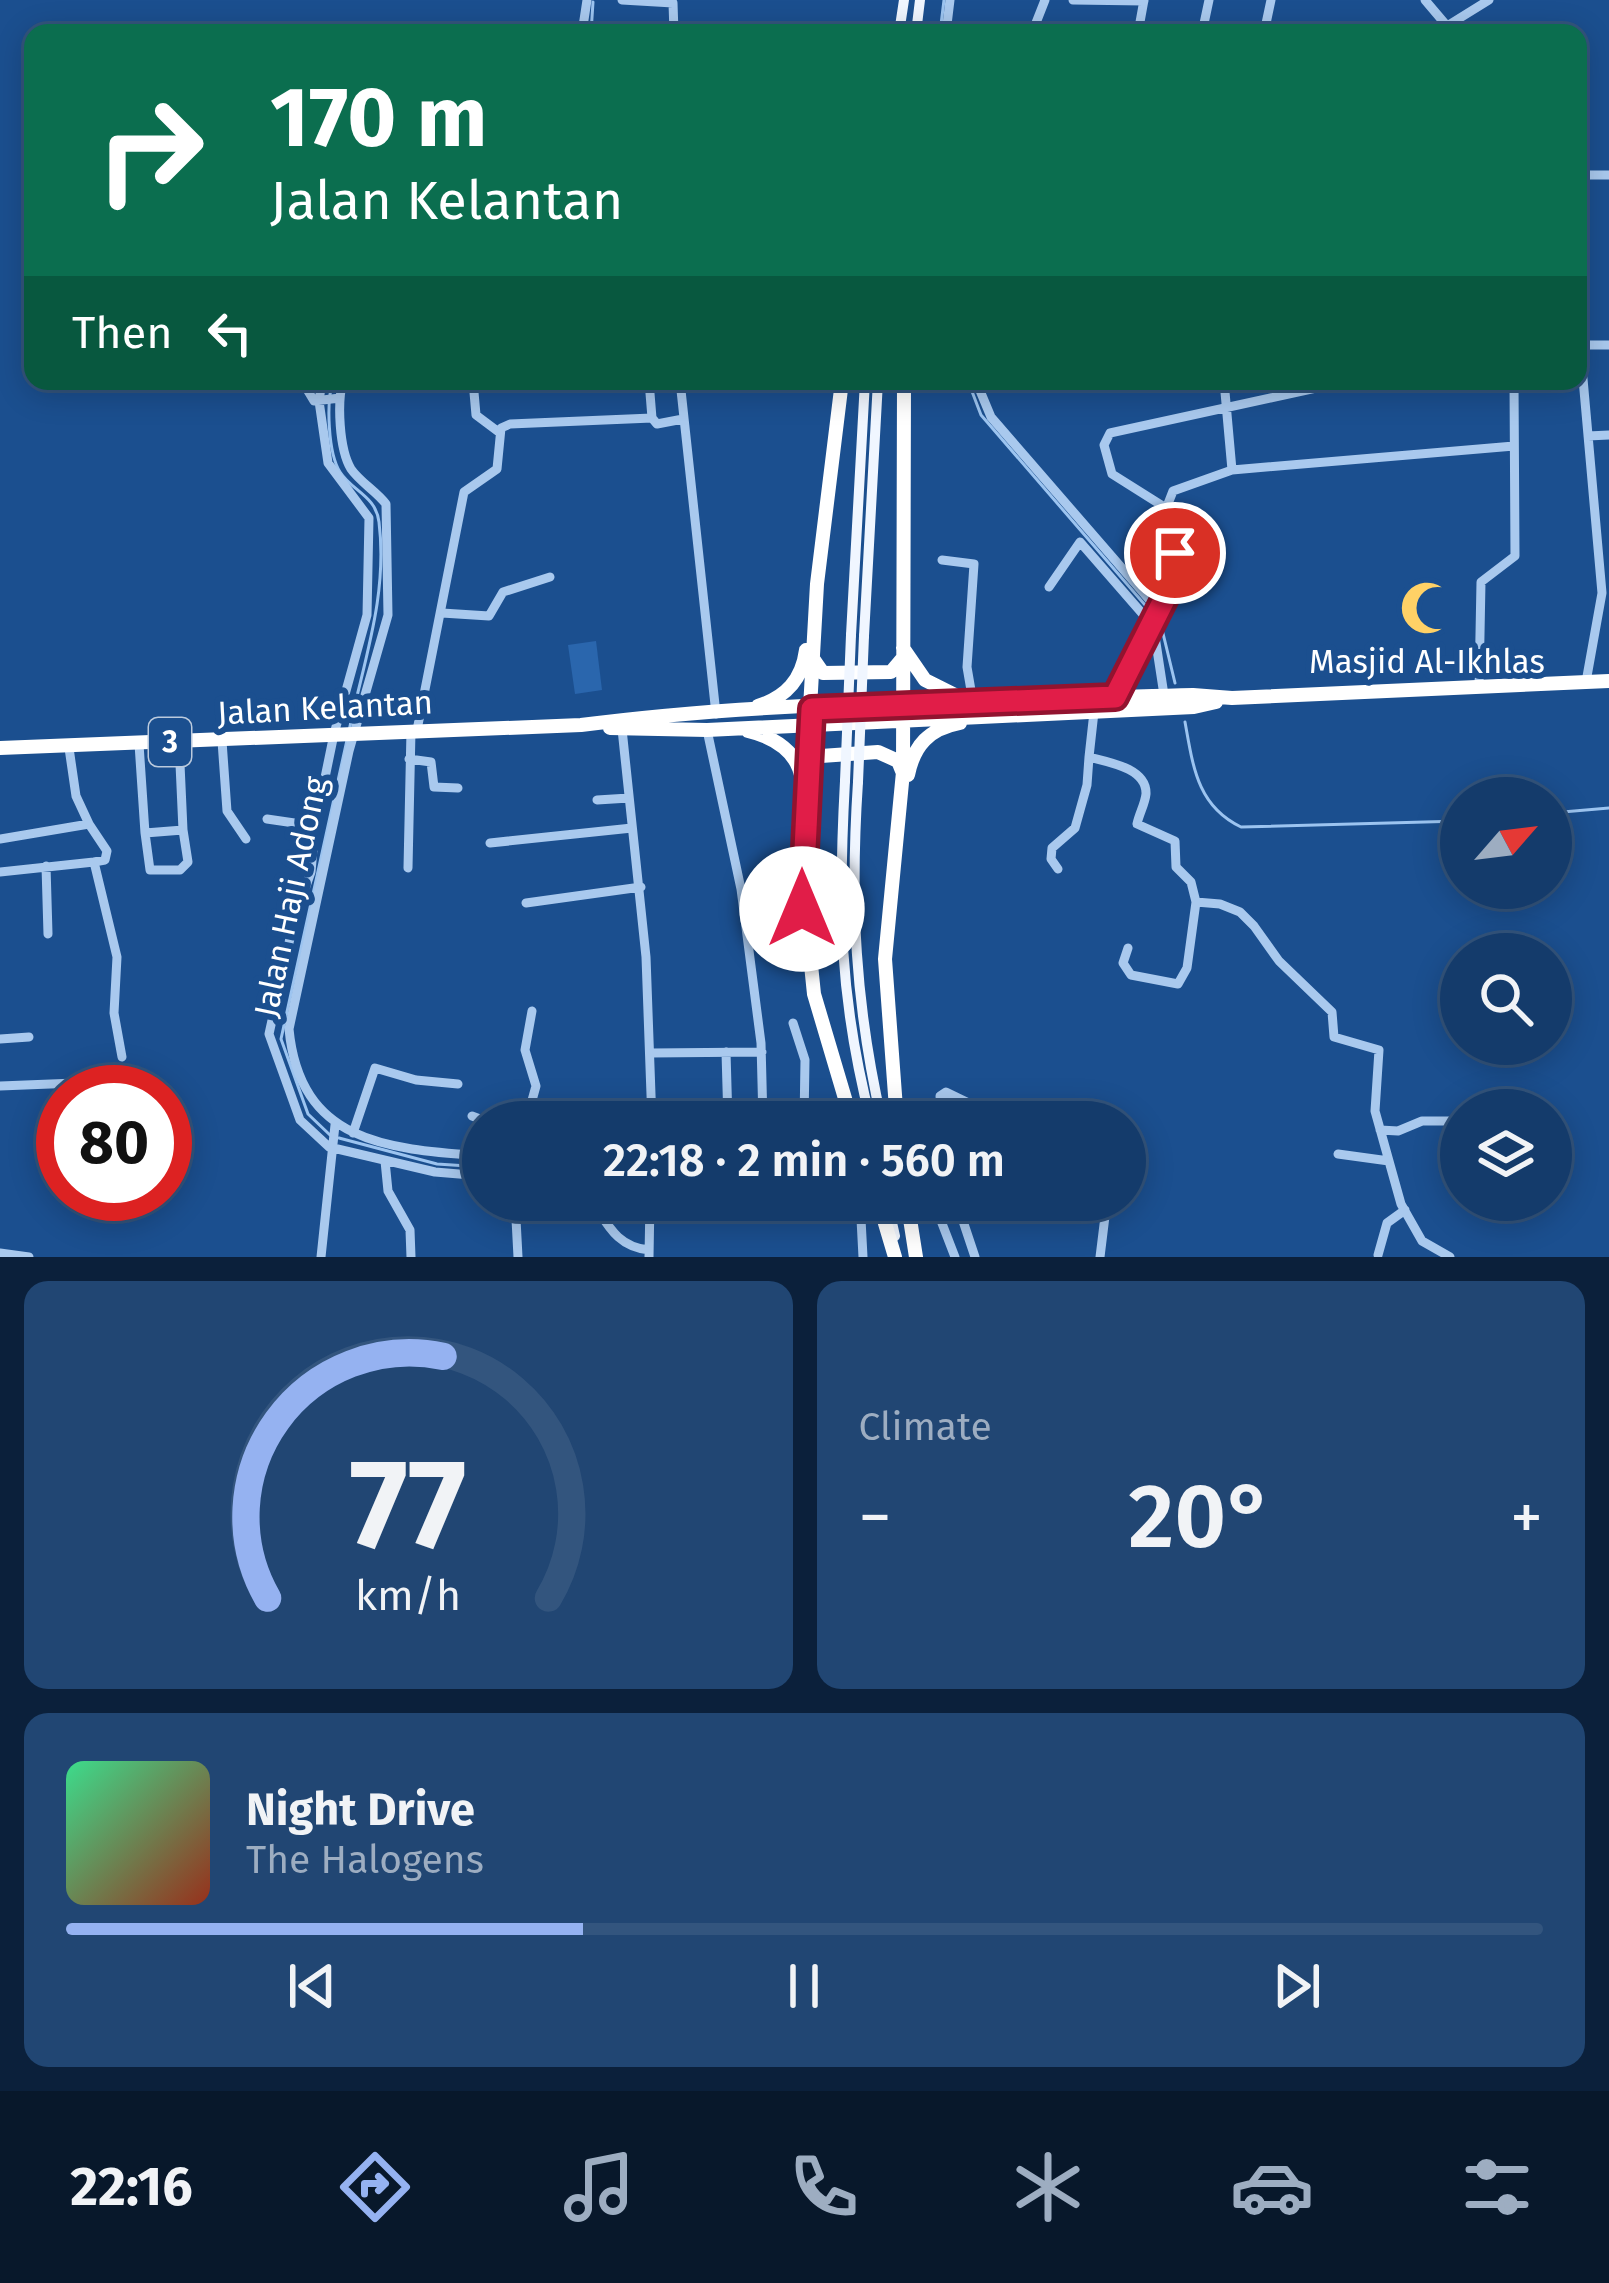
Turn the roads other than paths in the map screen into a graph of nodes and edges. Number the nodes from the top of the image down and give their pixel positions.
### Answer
1 (622, 0) edge
2 (1073, 0) edge
3 (1424, 0) edge
4 (1489, 0) edge
5 (1144, 1) edge
6 (674, 24) edge
7 (1442, 24) edge
8 (1453, 24) edge
9 (306, 390) edge
10 (325, 390) edge
11 (336, 390) edge
12 (473, 390) edge
13 (651, 390) edge
14 (680, 390) edge
15 (841, 390) edge
16 (866, 390) edge
17 (877, 390) edge
18 (904, 390) edge
19 (980, 390) edge
20 (1225, 390) edge
21 (1305, 390) edge
22 (1514, 390) edge
23 (1583, 390) edge
24 (329, 400) junction
25 (1228, 406) junction
26 (680, 420) junction
27 (656, 421) junction
28 (500, 433) junction
29 (1609, 435) edge
30 (1588, 436) junction
31 (1514, 446) junction
32 (1232, 470) junction
33 (1166, 508) junction
34 (942, 560) dead end
35 (550, 577) dead end
36 (817, 584) junction
37 (1049, 586) dead end
38 (1160, 612) junction
39 (442, 613) junction
40 (1154, 627) junction
41 (858, 636) junction
42 (903, 653) junction
43 (812, 656) junction
44 (1609, 681) edge
45 (1586, 682) junction
46 (1479, 686) junction
47 (1164, 695) junction
48 (1115, 697) junction
49 (1232, 698) junction
50 (974, 702) junction
51 (742, 712) junction
52 (902, 712) junction
53 (1094, 712) junction
54 (1000, 715) junction
55 (812, 716) junction
56 (581, 724) junction
57 (714, 724) junction
58 (622, 729) junction
59 (414, 730) junction
60 (346, 734) junction
61 (222, 741) junction
62 (179, 742) junction
63 (139, 744) junction
64 (0, 748) edge
65 (69, 748) junction
66 (1089, 757) junction
67 (409, 759) junction
68 (808, 768) junction
69 (902, 772) junction
70 (851, 782) junction
71 (458, 788) dead end
72 (629, 798) junction
73 (597, 800) dead end
74 (901, 804) junction
75 (267, 819) dead end
76 (804, 822) junction
77 (88, 824) junction
78 (315, 826) junction
79 (632, 828) junction
80 (183, 830) junction
81 (146, 833) junction
82 (0, 839) edge
83 (246, 839) dead end
84 (490, 842) dead end
85 (322, 849) junction
86 (94, 862) junction
87 (46, 866) junction
88 (408, 868) dead end
89 (1058, 869) dead end
90 (0, 872) edge
91 (640, 887) junction
92 (1196, 902) junction
93 (526, 903) dead end
94 (48, 934) dead end
95 (1128, 948) dead end
96 (532, 1011) dead end
97 (793, 1023) dead end
98 (29, 1037) dead end
99 (0, 1040) edge
100 (726, 1052) junction
101 (762, 1052) junction
102 (651, 1053) junction
103 (122, 1058) dead end
104 (36, 1084) edge
105 (458, 1084) dead end
106 (0, 1085) edge
107 (532, 1101) edge
108 (652, 1101) edge
109 (727, 1101) edge
110 (763, 1101) edge
111 (804, 1101) edge
112 (844, 1101) edge
113 (865, 1101) edge
114 (877, 1101) edge
115 (896, 1101) edge
116 (940, 1101) edge
117 (965, 1101) edge
118 (1440, 1121) edge
119 (334, 1128) junction
120 (1380, 1130) junction
121 (353, 1133) junction
122 (330, 1144) junction
123 (1338, 1154) dead end
124 (462, 1155) edge
125 (385, 1161) junction
126 (1389, 1161) junction
127 (462, 1174) edge
128 (1405, 1210) junction
129 (516, 1221) edge
130 (606, 1221) edge
131 (650, 1221) edge
132 (861, 1221) edge
133 (885, 1221) edge
134 (891, 1221) edge
135 (907, 1221) edge
136 (941, 1221) edge
137 (963, 1221) edge
138 (1104, 1221) edge
139 (0, 1253) edge
140 (649, 1254) edge
141 (1378, 1256) edge
142 (29, 1257) edge
143 (321, 1257) edge
144 (411, 1257) edge
145 (518, 1257) edge
146 (863, 1257) edge
147 (897, 1257) edge
148 (915, 1257) edge
149 (955, 1257) edge
150 (975, 1257) edge
151 (1100, 1257) edge
152 (1450, 1257) edge

1 - 6 street
2 - 5 street
3 - 7 street
4 - 8 street
9 - 24 street
10 - 24 street
11 - 24 street
12 - 28 street
13 - 27 street
14 - 26 street
15 - 36 highway
16 - 41 main road
17 - 41 main road
18 - 42 highway
19 - 38 street
20 - 25 street
21 - 25 street
22 - 31 street
23 - 30 street
24 - 60 street
24 - 60 street
25 - 32 street
25 - 33 street
26 - 27 street
26 - 57 street
27 - 28 street
28 - 39 street
29 - 30 street
30 - 45 street
31 - 32 street
31 - 46 street
32 - 33 street
33 - 38 street
34 - 50 street
35 - 39 street
36 - 43 highway
36 - 51 highway
37 - 40 street
38 - 40 street
39 - 59 street
40 - 47 street
40 - 48 street
41 - 70 main road, bridge
42 - 43 highway
42 - 50 highway
42 - 52 highway
43 - 55 highway
44 - 45 highway, Jalan Kelantan / 3
45 - 46 highway, Jalan Kelantan / 3
46 - 49 highway, Jalan Kelantan / 3
47 - 48 highway, Jalan Kelantan / 3
47 - 49 highway, Jalan Kelantan / 3
48 - 50 highway, Jalan Kelantan / 3
49 - 53 highway, Jalan Kelantan / 3
50 - 52 highway, Jalan Kelantan / 3
51 - 55 highway, Jalan Kelantan / 3
51 - 57 highway, Jalan Kelantan / 3
52 - 54 highway, Jalan Kelantan / 3
52 - 55 highway, Jalan Kelantan / 3
52 - 69 highway
53 - 54 highway, Jalan Kelantan / 3
53 - 66 street
54 - 74 highway
55 - 57 highway, Jalan Kelantan / 3
55 - 68 highway
56 - 57 highway, Jalan Kelantan / 3
56 - 58 highway, Jalan Kelantan / 3
56 - 59 highway, Jalan Kelantan / 3
57 - 58 highway, Jalan Kelantan / 3
57 - 76 highway
57 - 101 street
58 - 72 street
59 - 60 highway, Jalan Kelantan / 3
59 - 67 street
60 - 61 highway, Jalan Kelantan / 3
60 - 78 street
60 - 85 street, Jalan Haji Adong
61 - 62 highway, Jalan Kelantan / 3
61 - 83 street
62 - 63 highway, Jalan Kelantan / 3
62 - 80 street
63 - 65 highway, Jalan Kelantan / 3
63 - 81 street
64 - 65 highway, Jalan Kelantan / 3
65 - 77 street
66 - 89 street
66 - 92 street
67 - 71 street
67 - 88 street
68 - 69 highway
68 - 76 highway
69 - 74 highway
70 - 113 main road
70 - 114 main road
72 - 73 street
72 - 79 street
74 - 115 highway
75 - 78 street
76 - 112 highway
77 - 82 street
77 - 86 street
78 - 85 street
79 - 84 street
79 - 91 street
80 - 81 street
80 - 81 street
85 - 119 street, Jalan Haji Adong
85 - 122 street
86 - 87 street
86 - 103 street
87 - 90 street
87 - 94 street
91 - 93 street
91 - 102 street
92 - 95 street
92 - 120 street
96 - 107 street
97 - 111 street
98 - 99 street
100 - 101 street
100 - 102 street
100 - 109 street
101 - 110 street
102 - 108 street
104 - 106 street
105 - 121 street
116 - 117 street
118 - 120 street
119 - 121 street
119 - 122 street
120 - 126 street
121 - 124 street
122 - 125 street
122 - 143 street
123 - 126 street
125 - 127 street
125 - 144 street
126 - 128 street
128 - 141 street
128 - 152 street
129 - 145 street
130 - 140 street
131 - 140 street
132 - 146 street
133 - 147 highway
134 - 147 main road
135 - 148 highway
136 - 149 street
137 - 150 street
138 - 151 street
139 - 142 street

